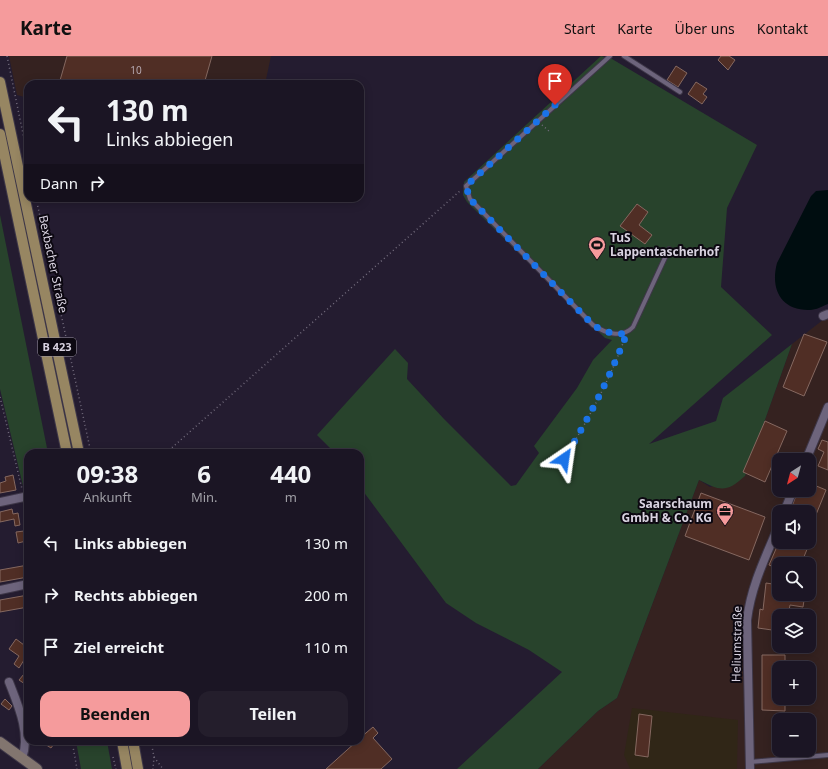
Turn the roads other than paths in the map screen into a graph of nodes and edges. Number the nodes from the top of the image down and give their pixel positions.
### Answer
1 (610, 56) edge
2 (624, 56) edge
3 (0, 82) edge
4 (680, 92) dead end
5 (0, 134) edge
6 (24, 195) edge
7 (26, 202) edge
8 (669, 249) dead end
9 (828, 407) edge
10 (826, 419) edge
11 (66, 449) edge
12 (78, 449) edge
13 (809, 453) edge
14 (24, 497) road end
15 (0, 502) edge
16 (772, 542) edge
17 (24, 585) edge
18 (0, 590) edge
19 (9, 682) dead end
20 (24, 729) edge
21 (0, 742) edge
22 (26, 745) edge
23 (123, 745) edge
24 (134, 745) edge
25 (828, 755) edge
26 (22, 758) junction
27 (750, 766) edge
28 (37, 769) edge
29 (127, 769) edge
30 (138, 769) edge

1 - 8 lane
2 - 4 lane
3 - 6 main road, Bexbacher Straße / B 423
5 - 11 main road, Bexbacher Straße
7 - 12 main road, Bexbacher Straße / B 423
9 - 10 street
10 - 13 street
14 - 15 street
16 - 27 street, Heliumstraße
17 - 18 street
19 - 20 street
21 - 26 street
22 - 26 street
23 - 29 main road
24 - 30 main road
25 - 27 lane
26 - 28 street

